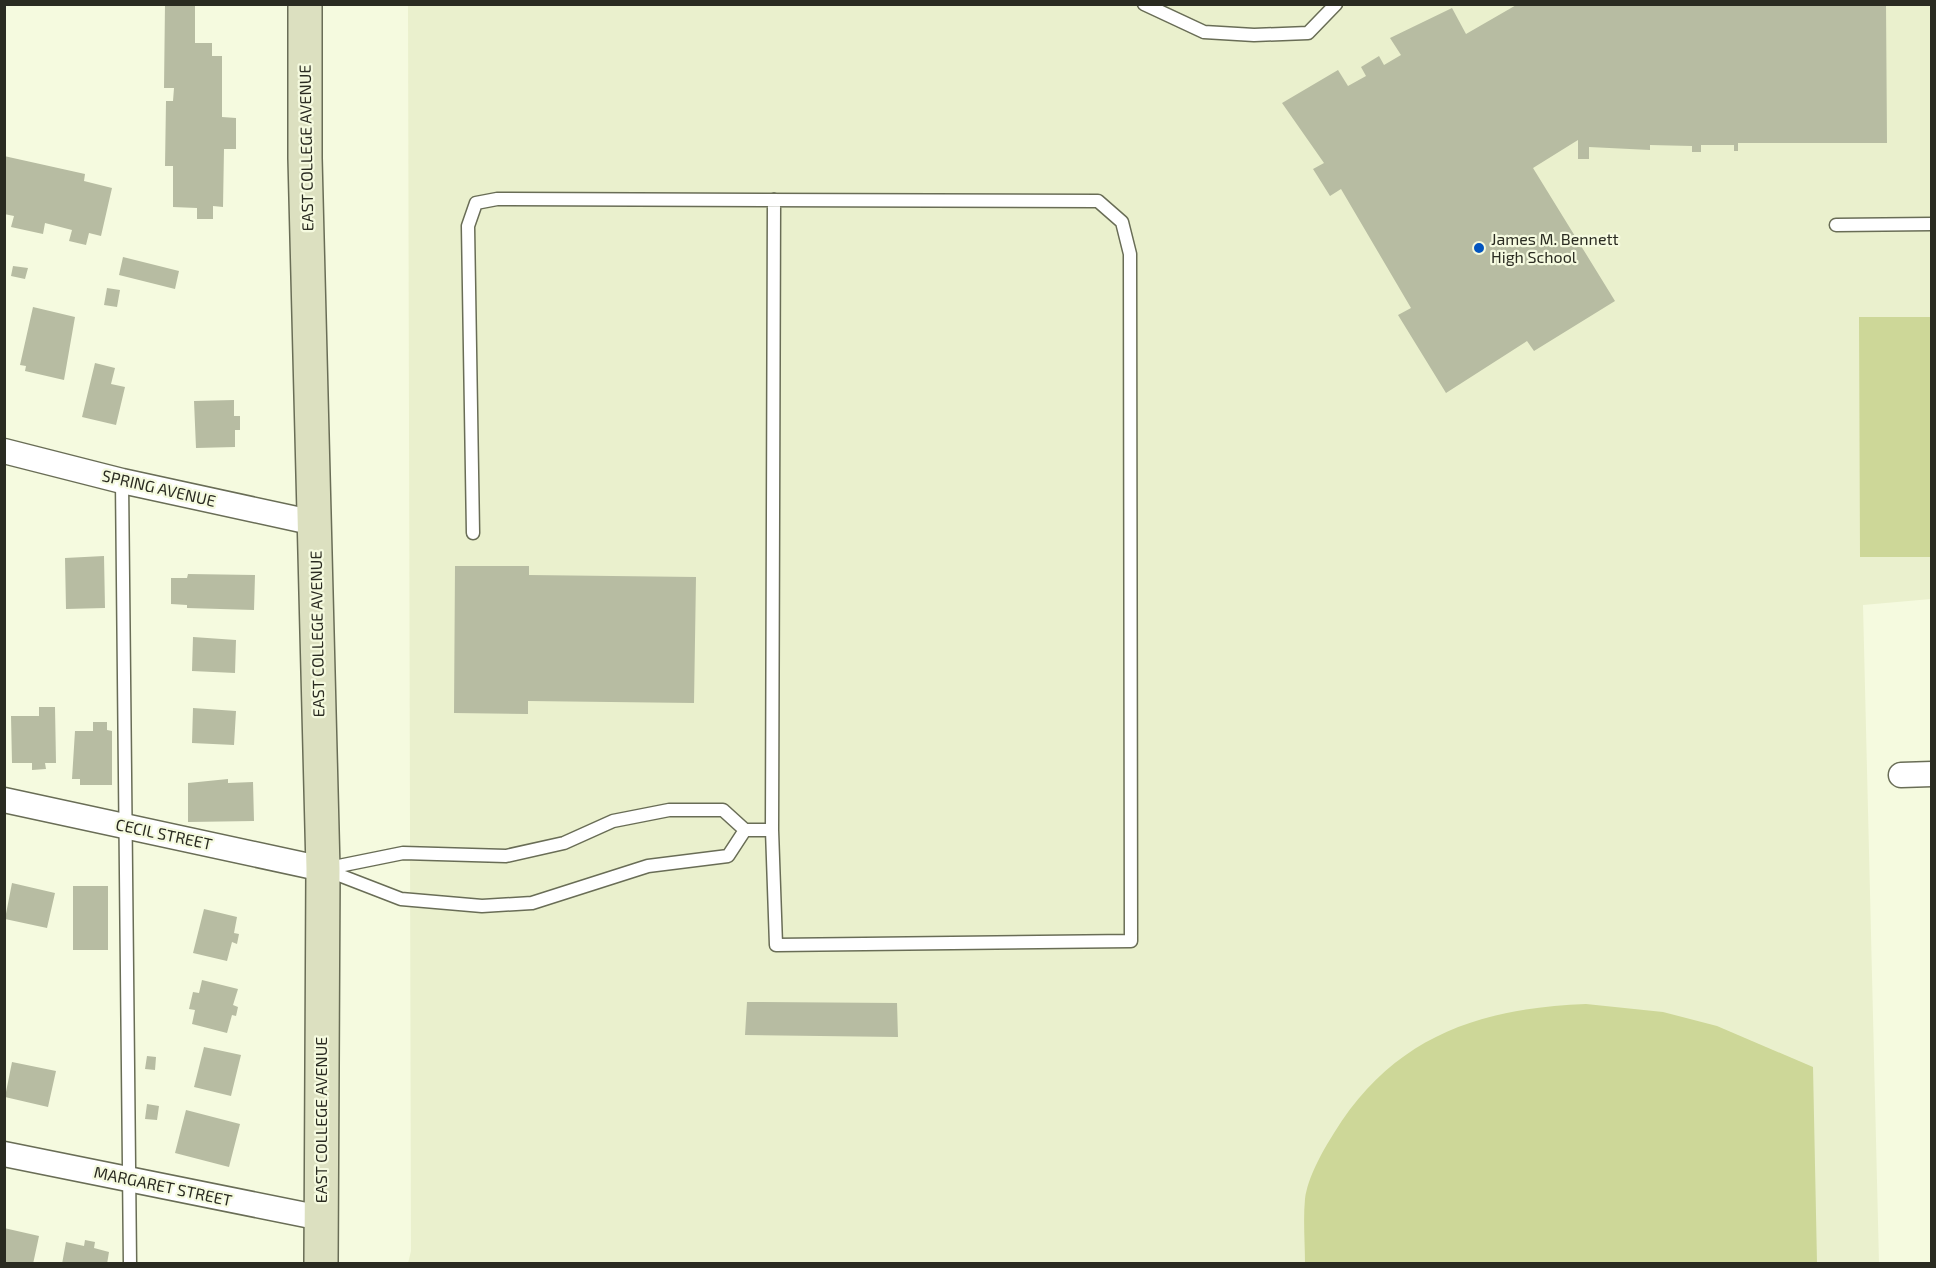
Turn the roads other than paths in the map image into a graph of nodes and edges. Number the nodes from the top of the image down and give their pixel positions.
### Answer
1 (305, 4) edge
2 (1144, 4) edge
3 (1336, 4) edge
4 (774, 200) junction
5 (1932, 224) edge
6 (1836, 225) dead end
7 (4, 451) edge
8 (122, 481) junction
9 (315, 523) junction
10 (473, 534) dead end
11 (1932, 774) edge
12 (1901, 775) dead end
13 (4, 800) edge
14 (127, 826) junction
15 (745, 830) junction
16 (772, 830) junction
17 (323, 869) junction
18 (4, 1154) edge
19 (130, 1179) junction
20 (321, 1218) junction
21 (130, 1263) edge
22 (321, 1263) edge

1 - 9 main road, EAST COLLEGE AVENUE
2 - 3 lane
4 - 10 lane
4 - 16 lane
4 - 16 lane
5 - 6 lane
7 - 8 street, SPRING AVENUE
8 - 9 street, SPRING AVENUE
8 - 14 lane
9 - 17 main road, EAST COLLEGE AVENUE
11 - 12 street
13 - 14 street, CECIL STREET
14 - 17 street, CECIL STREET
14 - 19 lane
15 - 16 lane
15 - 17 lane
15 - 17 lane
17 - 20 main road, EAST COLLEGE AVENUE
18 - 19 street, MARGARET STREET
19 - 20 street, MARGARET STREET
19 - 21 lane
20 - 22 main road, EAST COLLEGE AVENUE

